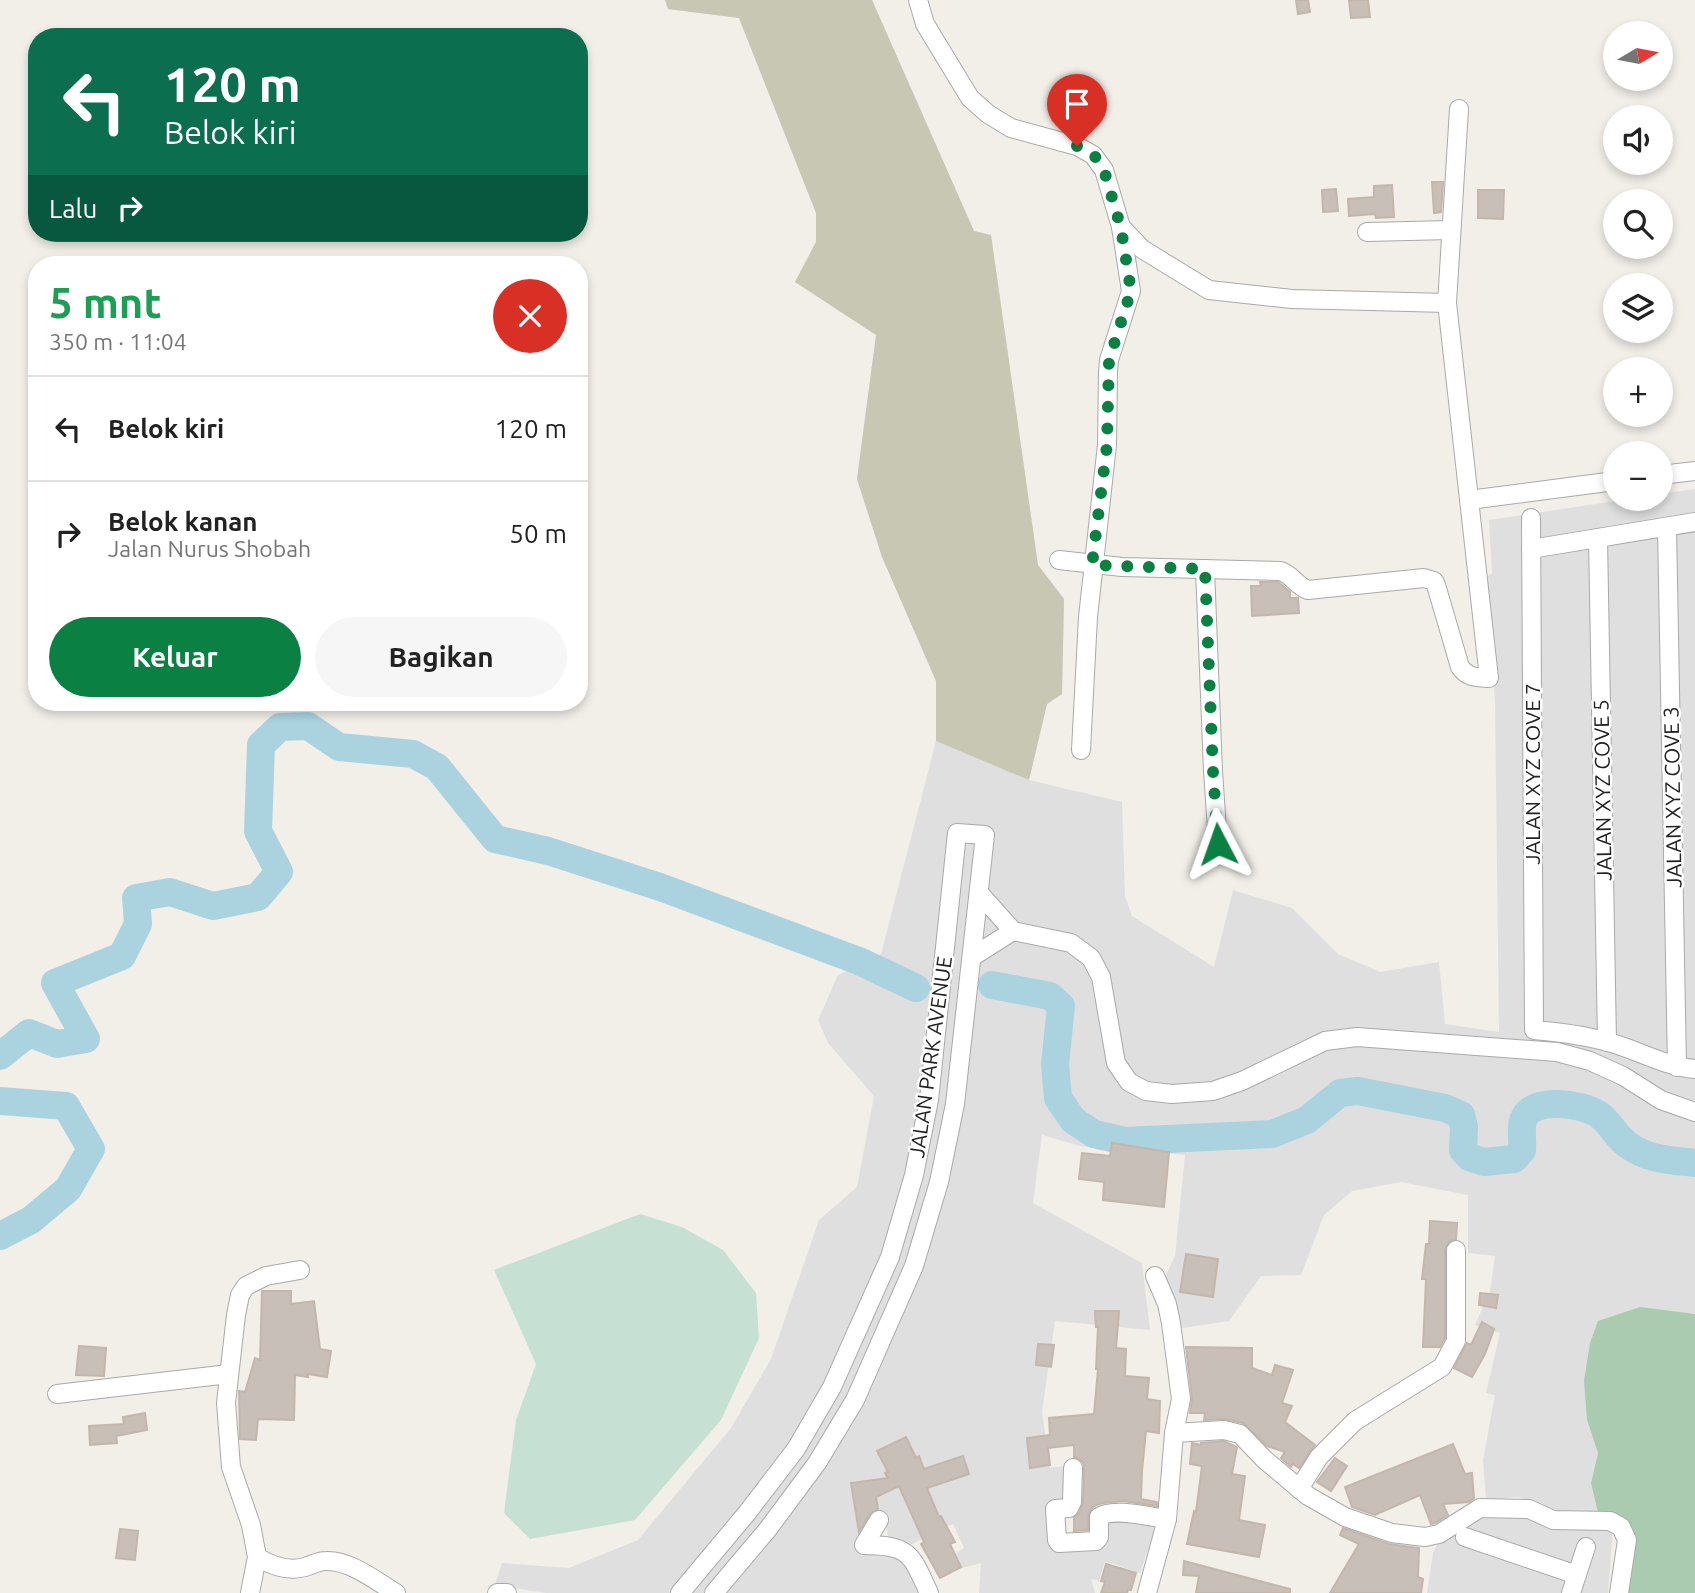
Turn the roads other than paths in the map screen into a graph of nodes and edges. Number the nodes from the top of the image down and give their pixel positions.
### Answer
1 (918, 0) edge
2 (1459, 108) dead end
3 (1121, 228) junction
4 (1450, 230) junction
5 (1367, 232) dead end
6 (1447, 303) junction
7 (1695, 471) edge
8 (1673, 474) edge
9 (1603, 483) edge
10 (1469, 500) junction
11 (1531, 518) dead end
12 (1695, 522) edge
13 (1667, 527) junction
14 (1598, 538) junction
15 (1531, 549) junction
16 (1059, 560) dead end
17 (1092, 565) junction
18 (1205, 569) junction
19 (1081, 750) dead end
20 (1218, 844) dead end
21 (980, 894) junction
22 (1013, 931) junction
23 (972, 957) junction
24 (1607, 1042) junction
25 (1686, 1068) edge
26 (1695, 1112) edge
27 (1456, 1250) dead end
28 (300, 1270) dead end
29 (1155, 1276) dead end
30 (860, 1327) junction
31 (884, 1337) junction
32 (229, 1374) junction
33 (57, 1394) dead end
34 (1174, 1433) junction
35 (1073, 1468) dead end
36 (1299, 1489) junction
37 (1167, 1519) junction
38 (879, 1520) dead end
39 (1465, 1537) dead end
40 (1586, 1547) dead end
41 (257, 1557) junction
42 (1577, 1575) junction
43 (250, 1593) edge
44 (396, 1593) edge
45 (497, 1593) edge
46 (507, 1593) edge
47 (680, 1593) edge
48 (714, 1593) edge
49 (929, 1593) edge
50 (1147, 1593) edge
51 (1571, 1593) edge
52 (1619, 1593) edge

1 - 3 street
2 - 4 street
3 - 6 street
3 - 17 street
4 - 5 street
4 - 6 street
6 - 10 street
7 - 8 street
9 - 10 street
10 - 18 street
11 - 15 street, JALAN XYZ COVE 7
12 - 13 street
13 - 14 street
13 - 25 street, JALAN XYZ COVE 3
14 - 15 street
14 - 24 street, JALAN XYZ COVE 5
15 - 24 street, JALAN XYZ COVE 7
16 - 17 street
17 - 18 street
17 - 19 street
18 - 20 street
21 - 22 street
21 - 23 street, JALAN PARK AVENUE
21 - 30 street, JALAN PARK AVENUE
22 - 23 street
22 - 26 street
23 - 31 street, JALAN PARK AVENUE
24 - 25 street
27 - 36 street
28 - 32 street
29 - 34 street
30 - 31 street
30 - 47 street, JALAN PARK AVENUE
31 - 48 street, JALAN PARK AVENUE
32 - 33 street
32 - 41 street
34 - 36 street
34 - 37 street
35 - 37 street
36 - 52 street
37 - 50 street
38 - 49 street
39 - 42 street
40 - 42 street
41 - 43 street
41 - 44 street
42 - 51 street
45 - 46 street

